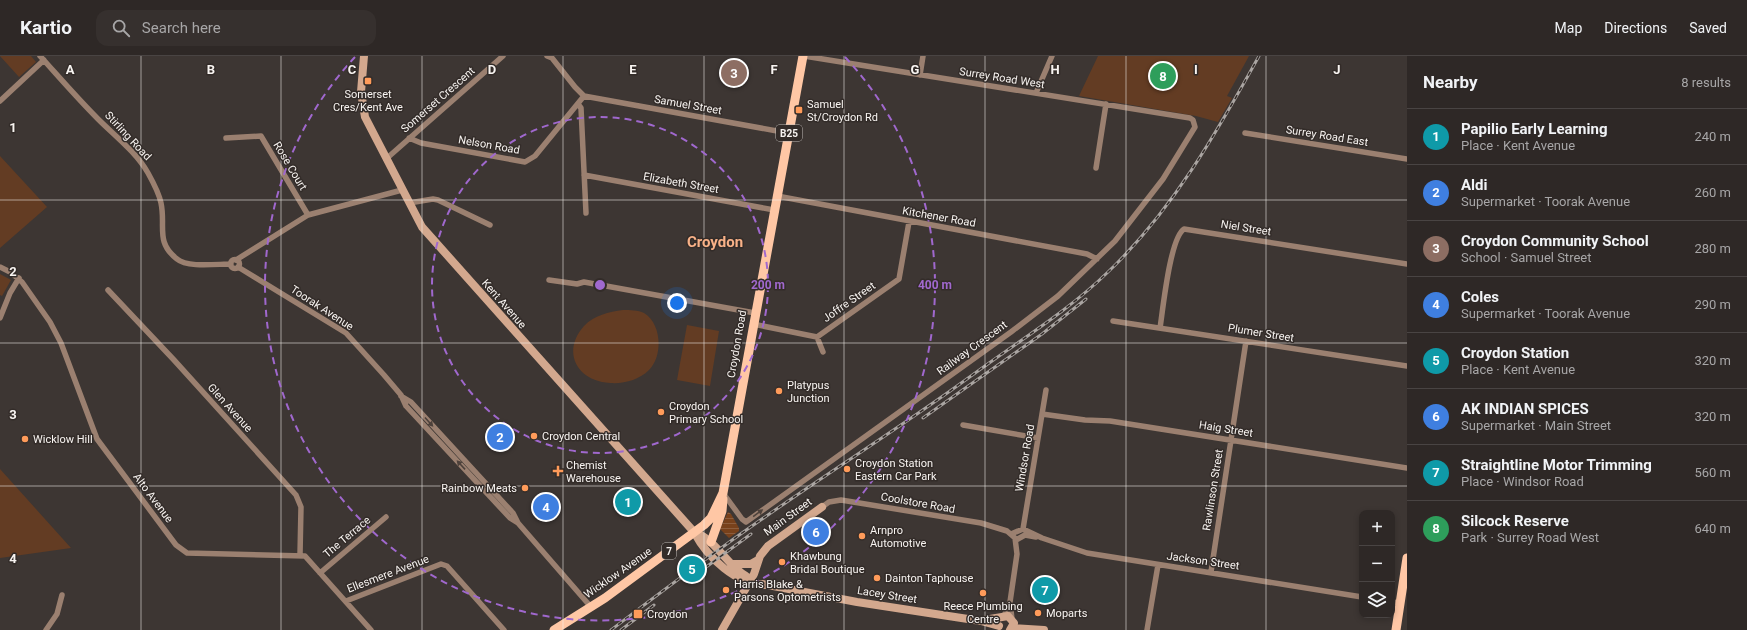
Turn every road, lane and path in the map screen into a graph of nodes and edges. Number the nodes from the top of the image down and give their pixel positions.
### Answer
1 (364, 56) edge
2 (503, 56) edge
3 (547, 56) edge
4 (804, 56) edge
5 (923, 56) edge
6 (1052, 56) edge
7 (42, 58) edge
8 (920, 75) junction
9 (1036, 93) junction
10 (584, 96) junction
11 (0, 101) edge
12 (578, 104) junction
13 (1106, 104) junction
14 (1195, 123) joint
15 (788, 133) junction
16 (1245, 133) dead end
17 (226, 138) dead end
18 (409, 138) junction
19 (386, 159) junction
20 (1407, 159) edge
21 (1096, 168) dead end
22 (584, 175) junction
23 (402, 190) junction
24 (777, 196) junction
25 (408, 203) junction
26 (774, 210) junction
27 (586, 214) dead end
28 (308, 215) junction
29 (909, 222) junction
30 (490, 224) dead end
31 (1097, 259) junction
32 (236, 260) junction
33 (231, 264) junction
34 (1407, 264) edge
35 (0, 267) edge
36 (238, 267) junction
37 (19, 278) junction
38 (549, 280) dead end
39 (108, 290) dead end
40 (755, 313) junction
41 (0, 318) edge
42 (1113, 321) dead end
43 (753, 324) junction
44 (1160, 328) junction
45 (816, 337) junction
46 (1246, 341) junction
47 (823, 352) dead end
48 (1407, 366) edge
49 (1046, 390) dead end
50 (1042, 414) junction
51 (963, 425) dead end
52 (1038, 438) junction
53 (1231, 440) junction
54 (1407, 468) edge
55 (723, 493) junction
56 (822, 507) joint
57 (386, 517) dead end
58 (1023, 529) junction
59 (694, 532) junction
60 (1011, 534) junction
61 (1042, 538) junction
62 (1016, 540) junction
63 (711, 542) junction
64 (300, 555) junction
65 (1407, 558) edge
66 (758, 560) junction
67 (731, 564) junction
68 (1158, 565) junction
69 (1211, 572) junction
70 (320, 573) junction
71 (750, 580) junction
72 (1405, 581) edge
73 (62, 595) dead end
74 (1359, 597) edge
75 (346, 601) junction
76 (1396, 602) edge
77 (591, 607) junction
78 (1005, 625) edge
79 (46, 630) edge
80 (371, 630) edge
81 (504, 630) edge
82 (554, 630) edge
83 (722, 630) edge
84 (1044, 630) edge
85 (1147, 630) edge
86 (1396, 630) edge

1 - 19 main road, Kent Avenue
2 - 18 street, Somerset Crescent
3 - 10 street
4 - 8 street, Surrey Road West
4 - 15 main road, Croydon Road / B25
5 - 8 street
6 - 9 street
7 - 11 street
7 - 33 street, Stirling Road
8 - 9 street, Surrey Road West
9 - 13 street, Surrey Road West
10 - 12 street, Nelson Road
10 - 15 street, Samuel Street
12 - 18 street, Nelson Road
12 - 22 street
13 - 14 street, Surrey Road West
13 - 21 street
14 - 31 street, Railway Crescent
15 - 24 main road, Croydon Road / B25
16 - 20 street, Surrey Road East
17 - 28 street, Rose Court
18 - 19 street, Somerset Crescent
19 - 23 main road, Kent Avenue
22 - 26 street, Elizabeth Street
22 - 27 street
23 - 25 main road, Kent Avenue
23 - 28 street
24 - 26 main road, Croydon Road / B25
24 - 29 street, Kitchener Road
25 - 30 street
25 - 59 main road, Kent Avenue
26 - 40 main road, Croydon Road / B25
28 - 32 street
29 - 31 street, Kitchener Road
29 - 45 street, Joffre Street
55 -> 31 street, Railway Crescent
32 - 33 street
32 - 36 street
33 - 36 street
34 - 44 street, Niel Street
35 - 37 street, Alto Avenue
36 - 77 street, Toorak Avenue
37 - 41 street
37 - 64 street, Alto Avenue
38 - 40 street
39 - 64 street, Glen Avenue
40 - 43 main road, Croydon Road / B25
42 - 44 street, Plumer Street
43 - 45 street, Joffre Street
43 - 55 main road, Croydon Road / B25
44 - 46 street, Plumer Street
45 - 47 street
46 - 48 street, Plumer Street
46 - 53 street, Rawlinson Street
49 - 50 street, Windsor Road
50 - 52 street, Windsor Road
50 - 53 street, Haig Street
51 - 52 street
52 - 58 street, Windsor Road
53 - 54 street, Haig Street
53 - 69 street, Rawlinson Street
55 - 59 main road, Croydon Road / B25
55 - 63 main road
56 - 60 street, Coolstore Road
56 - 66 main road, Main Street
57 - 70 street, The Terrace
58 - 60 street
58 - 61 street
59 - 63 main road, Kent Avenue
59 - 71 main road, Kent Avenue
59 - 77 main road, Wicklow Avenue / 7
60 - 62 street
61 - 62 street
61 - 68 street, Jackson Street
62 - 78 street
63 - 67 main road, Kent Avenue
64 - 70 street
65 - 72 main road
66 - 67 main road
66 - 71 main road, Main Street
67 - 71 main road, Kent Avenue
68 - 69 street, Jackson Street
68 - 85 street
69 - 74 street, Jackson Street
70 - 75 street
71 - 78 main road, Lacey Street
71 - 83 main road, Main Street
72 - 76 main road
73 - 79 street
75 - 80 street
75 - 81 street, Ellesmere Avenue
76 - 86 main road
77 - 82 main road, Wicklow Avenue / 7
78 - 84 main road, Lacey Street

